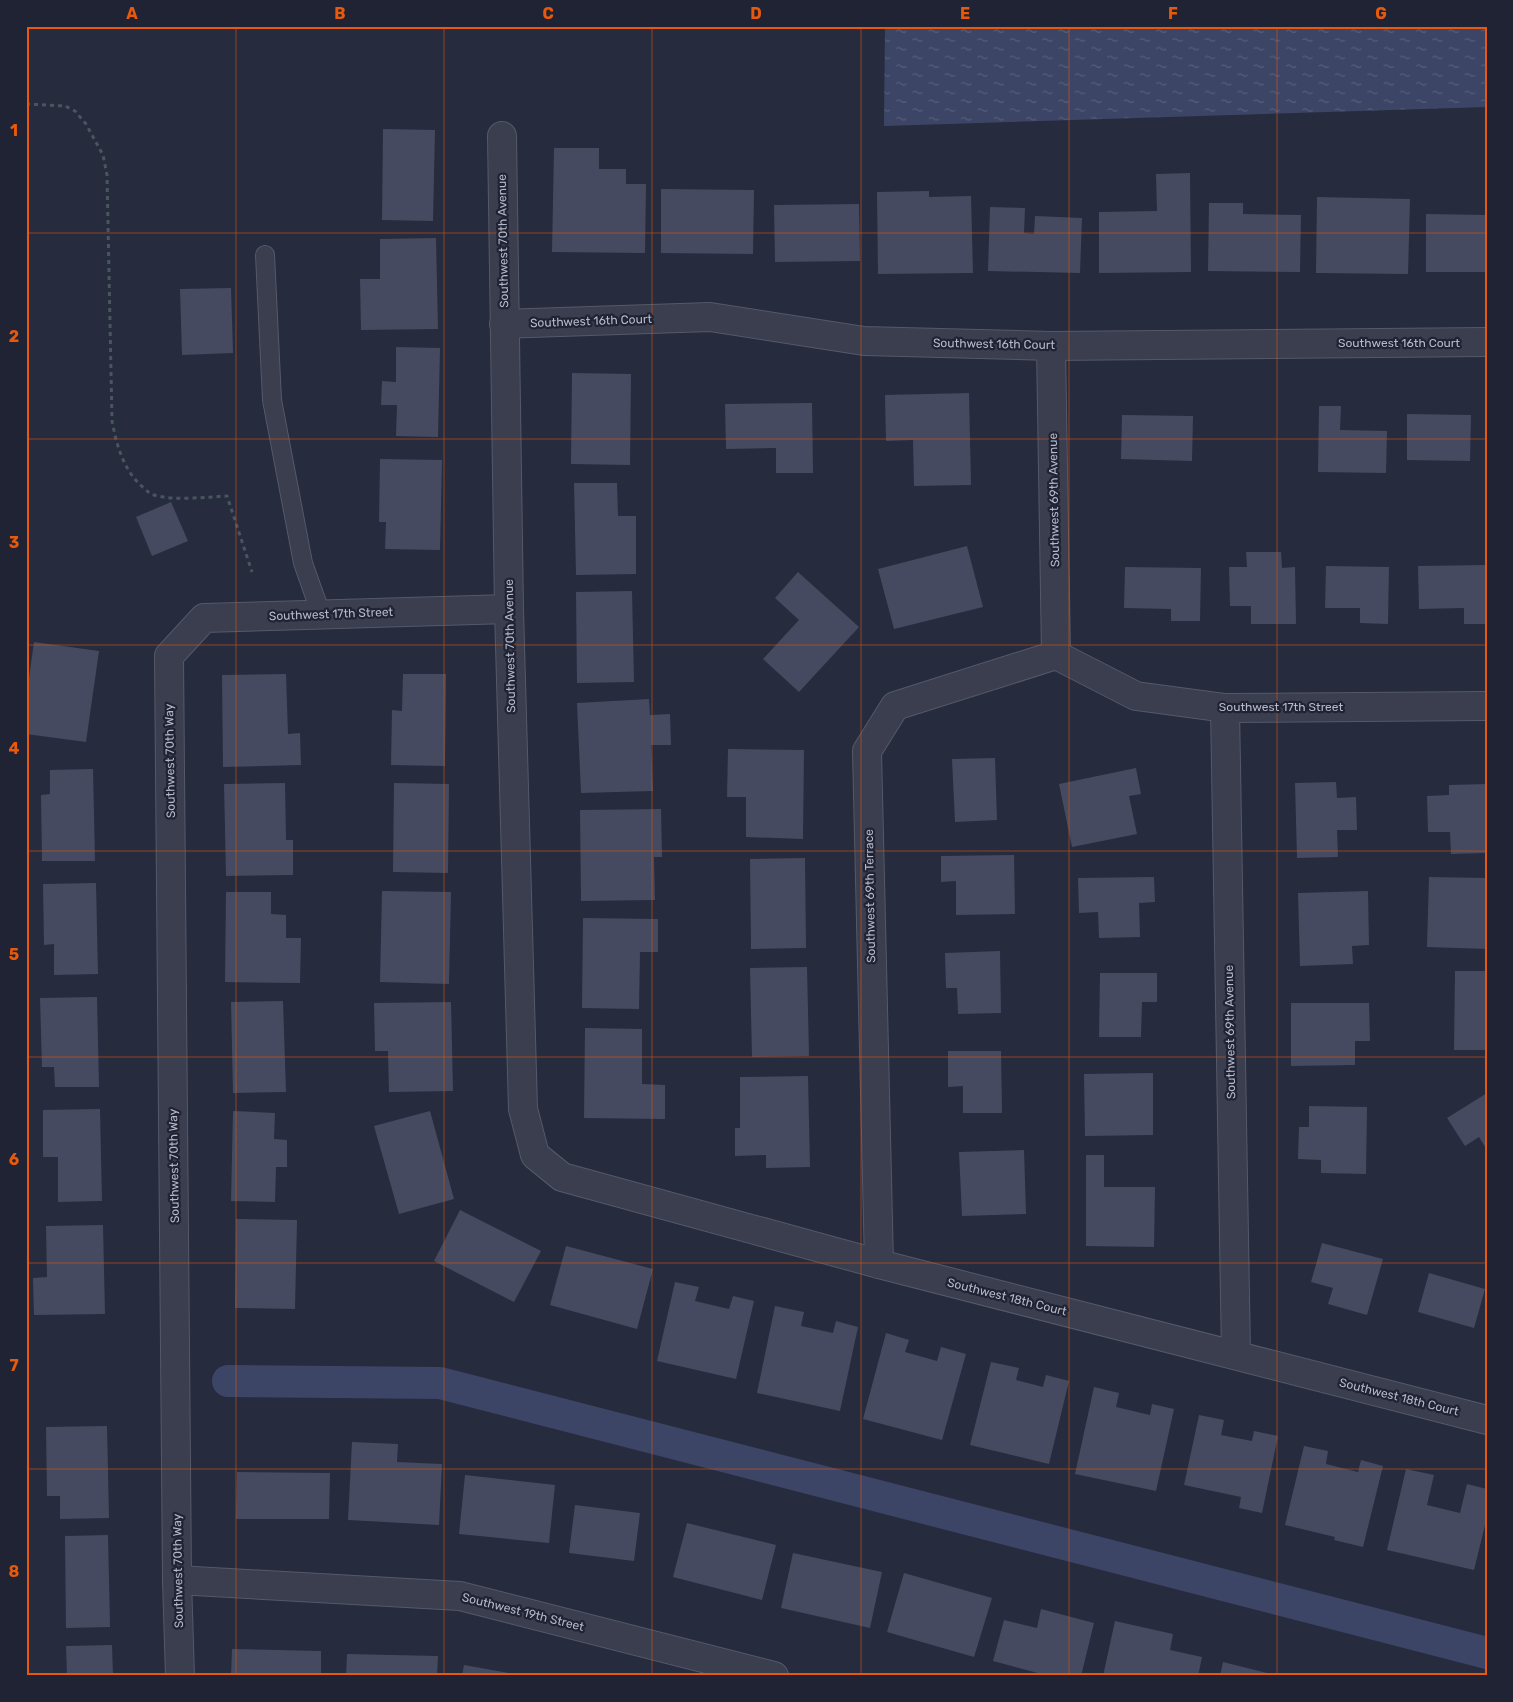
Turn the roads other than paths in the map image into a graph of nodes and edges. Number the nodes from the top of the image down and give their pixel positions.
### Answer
1 (502, 136) dead end
2 (265, 255) dead end
3 (504, 324) junction
4 (1487, 342) edge
5 (1051, 346) junction
6 (509, 609) junction
7 (321, 614) junction
8 (1056, 655) junction
9 (169, 656) joint
10 (1487, 706) edge
11 (1225, 708) junction
12 (535, 1155) joint
13 (879, 1264) junction
14 (1236, 1356) junction
15 (1487, 1420) edge
16 (178, 1580) junction
17 (180, 1676) edge
18 (774, 1676) edge

1 - 3 street, Southwest 70th Avenue
2 - 7 lane
3 - 5 street, Southwest 16th Court
3 - 6 street, Southwest 70th Avenue
4 - 5 street, Southwest 16th Court
5 - 8 street, Southwest 69th Avenue
6 - 7 street, Southwest 17th Street
6 - 12 street, Southwest 70th Avenue
7 - 9 street, Southwest 17th Street
8 - 11 street, Southwest 17th Street
8 - 13 street, Southwest 69th Terrace
9 - 16 street, Southwest 70th Way
10 - 11 street, Southwest 17th Street
11 - 14 street, Southwest 69th Avenue
12 - 13 street, Southwest 18th Court
13 - 14 street, Southwest 18th Court
14 - 15 street, Southwest 18th Court
16 - 17 street, Southwest 70th Way
16 - 18 street, Southwest 19th Street

